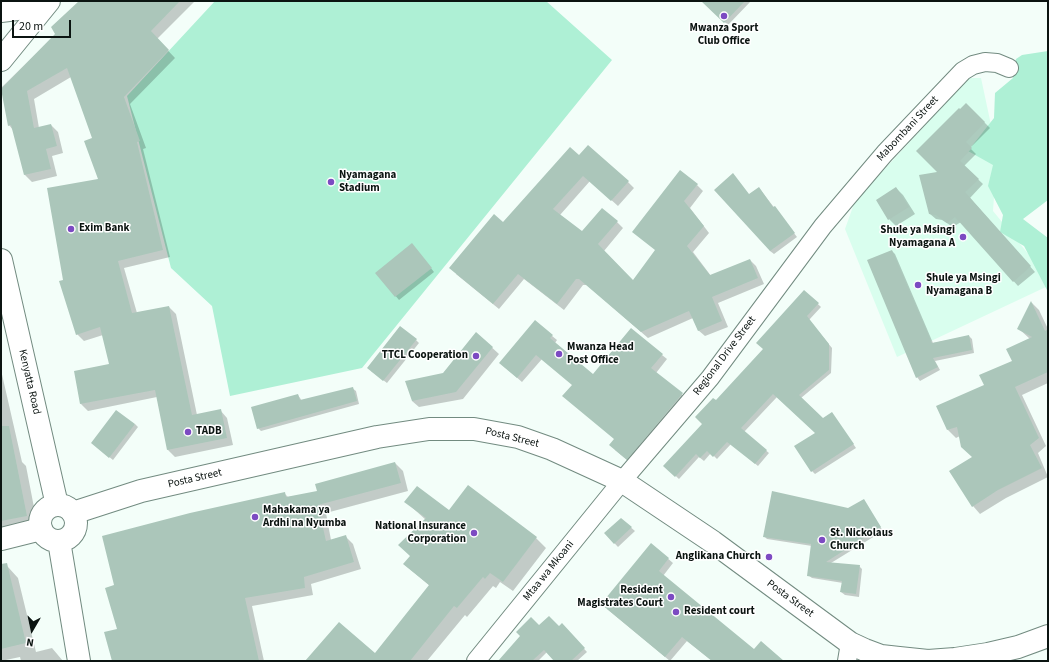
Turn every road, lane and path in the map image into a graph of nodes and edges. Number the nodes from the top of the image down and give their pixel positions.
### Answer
1 (40, 1) edge
2 (49, 1) edge
3 (1, 11) edge
4 (1, 60) edge
5 (1008, 68) dead end
6 (823, 226) joint
7 (1, 260) edge
8 (622, 481) junction
9 (65, 509) junction
10 (41, 529) junction
11 (1, 539) edge
12 (59, 541) junction
13 (1048, 636) edge
14 (848, 652) edge
15 (79, 661) edge
16 (476, 661) edge

1 - 3 main road
2 - 4 main road
5 - 6 street, Mabombani Street
6 - 8 street, Regional Drive Street
7 - 9 main road, Kenyatta Road
8 - 9 main road, Posta Street
8 - 14 main road, Posta Street
8 - 16 street, Mtaa wa Mkoani
9 - 10 main road
9 - 12 main road
10 - 11 main road
10 - 12 main road
12 - 15 main road
13 - 14 main road, Posta Street

